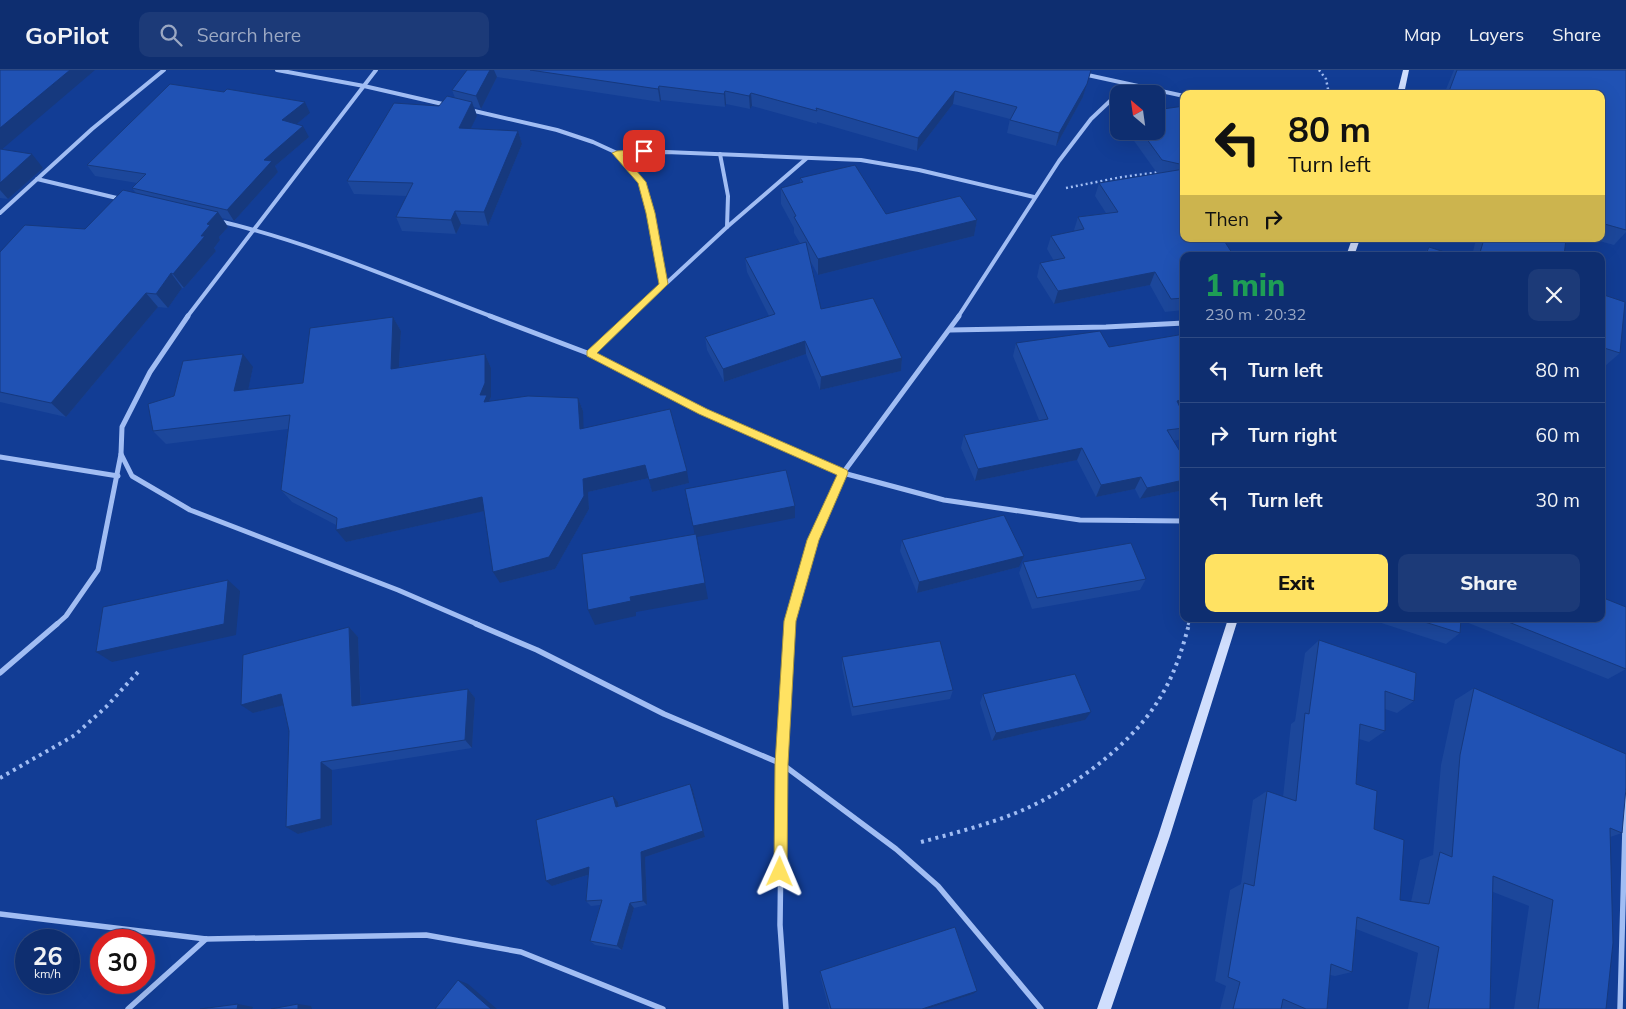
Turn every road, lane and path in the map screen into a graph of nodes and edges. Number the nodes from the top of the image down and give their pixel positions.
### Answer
1 (164, 70) edge
2 (276, 70) edge
3 (376, 70) edge
4 (1319, 70) edge
5 (1406, 70) edge
6 (1077, 72) edge
7 (1128, 84) junction
8 (364, 86) junction
9 (1328, 90) edge
10 (1401, 90) edge
11 (1180, 95) edge
12 (450, 106) edge
13 (468, 110) edge
14 (617, 153) junction
15 (720, 154) junction
16 (808, 158) junction
17 (1166, 172) edge
18 (36, 179) junction
19 (1034, 197) junction
20 (124, 200) edge
21 (0, 213) edge
22 (217, 221) edge
23 (727, 227) junction
24 (253, 229) junction
25 (663, 284) junction
26 (1180, 323) edge
27 (950, 330) junction
28 (590, 354) junction
29 (121, 454) junction
30 (0, 457) edge
31 (843, 473) junction
32 (118, 476) junction
33 (1180, 520) edge
34 (1189, 622) edge
35 (1232, 622) edge
36 (138, 672) dead end
37 (0, 674) edge
38 (782, 764) junction
39 (0, 778) edge
40 (1626, 794) edge
41 (896, 848) junction
42 (0, 914) edge
43 (206, 939) junction
44 (128, 1009) edge
45 (662, 1009) edge
46 (786, 1009) edge
47 (1041, 1009) edge
48 (1104, 1009) edge
49 (1620, 1009) edge

1 - 18 street
2 - 8 street
3 - 8 street
4 - 9 path
5 - 10 street
6 - 7 street
7 - 11 street
7 - 19 street
8 - 12 street
8 - 24 street
13 - 14 street
14 - 15 street
14 - 25 street
15 - 16 street
15 - 23 street
16 - 19 street
16 - 23 street
17 - 19 path
18 - 20 street
18 - 21 street
19 - 27 street
22 - 24 street
23 - 25 street
24 - 28 street
24 - 29 street
25 - 28 street
26 - 27 street
27 - 31 street
28 - 31 street
29 - 32 street
29 - 38 street
30 - 32 street
31 - 33 street
31 - 38 street
32 - 37 street
34 - 41 path
35 - 48 street
36 - 39 path
38 - 41 street
38 - 46 street
40 - 49 street
41 - 47 street
42 - 43 street
43 - 44 street
43 - 45 street

